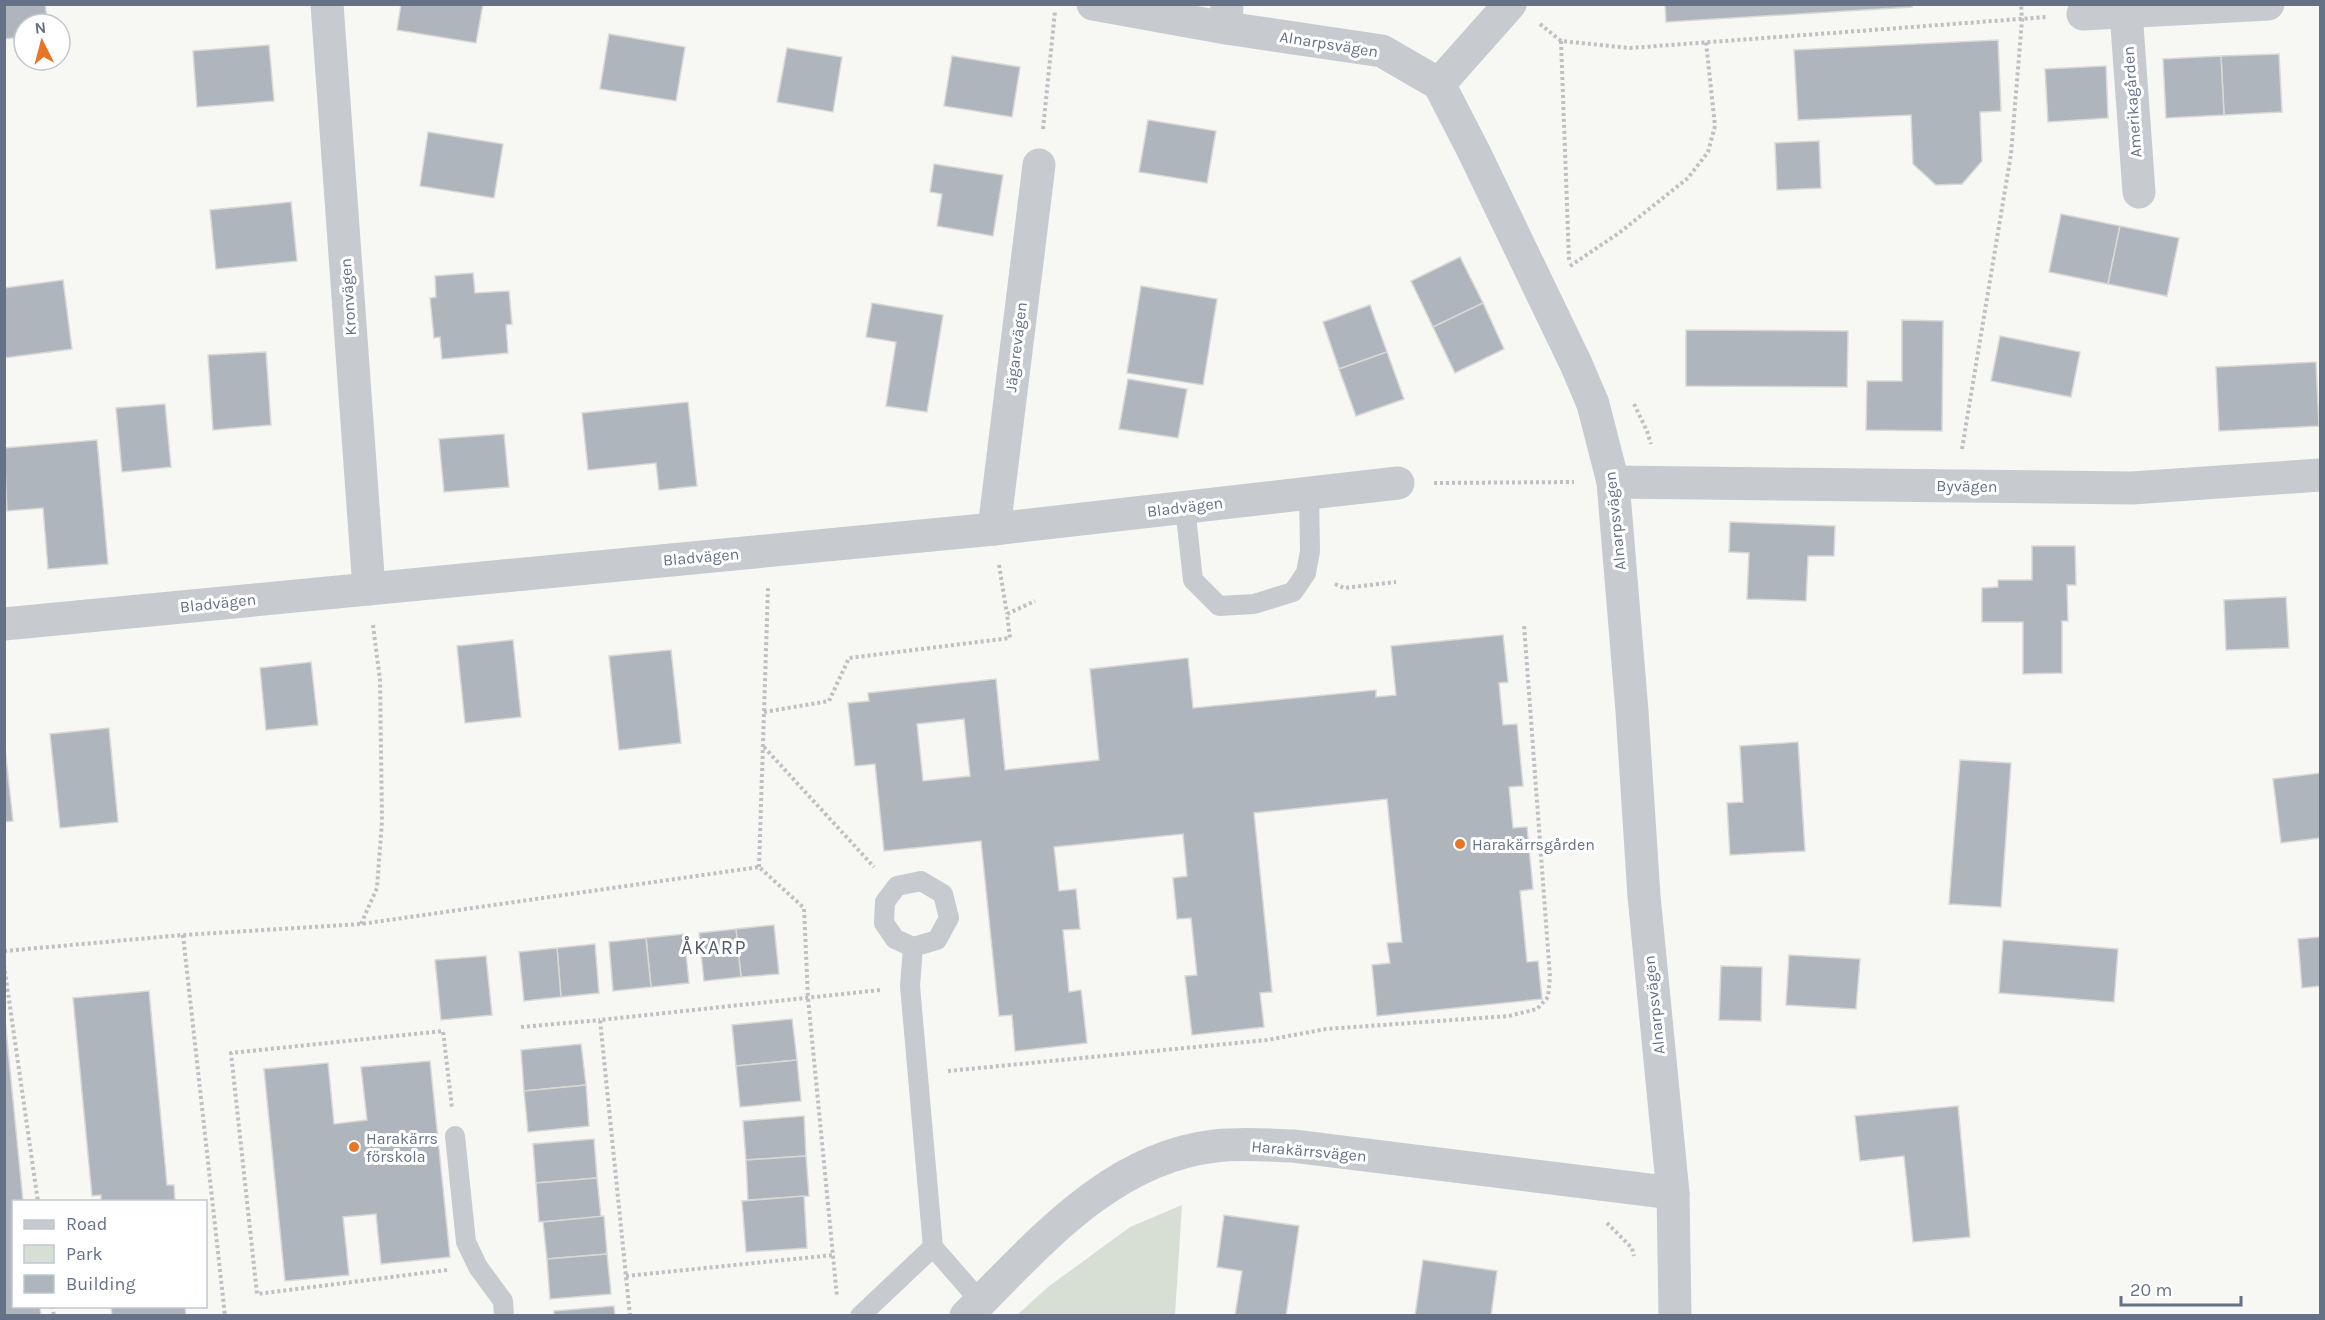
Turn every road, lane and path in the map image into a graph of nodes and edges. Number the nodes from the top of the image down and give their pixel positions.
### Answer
1 (327, 4) edge
2 (1056, 4) edge
3 (1093, 4) edge
4 (2021, 4) edge
5 (2268, 4) edge
6 (1522, 12) edge
7 (2126, 12) junction
8 (2084, 14) joint
9 (1227, 16) edge
10 (2022, 20) junction
11 (1561, 41) junction
12 (1706, 42) junction
13 (1439, 84) junction
14 (1039, 165) joint
15 (2139, 192) dead end
16 (1569, 267) junction
17 (1571, 276) dead end
18 (1632, 400) dead end
19 (2320, 475) edge
20 (1613, 482) junction
21 (1398, 483) joint
22 (1661, 483) junction
23 (1956, 485) junction
24 (1309, 493) junction
25 (1185, 507) junction
26 (994, 529) junction
27 (769, 551) junction
28 (1306, 573) junction
29 (1396, 582) dead end
30 (369, 588) junction
31 (1035, 601) dead end
32 (1007, 614) junction
33 (4, 624) edge
34 (1524, 625) dead end
35 (764, 712) junction
36 (763, 747) junction
37 (759, 867) junction
38 (897, 886) junction
39 (361, 924) junction
40 (183, 935) junction
41 (913, 947) junction
42 (4, 951) edge
43 (4, 965) edge
44 (910, 986) junction
45 (808, 998) junction
46 (600, 1020) junction
47 (521, 1027) dead end
48 (918, 1074) junction
49 (455, 1136) joint
50 (1673, 1193) junction
51 (38, 1200) edge
52 (1606, 1222) dead end
53 (933, 1248) junction
54 (834, 1255) junction
55 (1635, 1258) dead end
56 (478, 1266) junction
57 (626, 1276) junction
58 (837, 1305) dead end
59 (973, 1308) edge
60 (225, 1316) edge
61 (504, 1316) edge
62 (630, 1316) edge
63 (860, 1316) edge
64 (1675, 1316) edge

1 - 30 street, Kronvägen
2 - 14 path
3 - 9 street, Alnarpsvägen
4 - 10 path
5 - 7 street
6 - 11 path
6 - 13 street
7 - 8 street
7 - 15 street, Amerikagården
8 - 10 path
9 - 13 street, Alnarpsvägen
10 - 12 path
10 - 23 path
11 - 12 path
11 - 16 path
12 - 16 path
13 - 20 street, Alnarpsvägen
14 - 26 street, Jägarevägen
16 - 17 path
18 - 22 path
19 - 23 street, Byvägen
20 - 21 path
20 - 22 street, Byvägen
20 - 50 street, Alnarpsvägen
21 - 24 street, Bladvägen
22 - 23 street, Byvägen
24 - 25 street, Bladvägen
24 - 28 lane
25 - 26 street, Bladvägen
25 - 28 lane
26 - 27 street, Bladvägen
26 - 32 path
27 - 30 street, Bladvägen
27 - 35 path
28 - 29 path
30 - 33 street, Bladvägen
30 - 39 path
31 - 32 path
32 - 35 path
34 - 48 path
35 - 36 path
36 - 37 path
36 - 38 path
37 - 39 path
37 - 45 path
38 - 41 lane
38 - 41 lane
39 - 40 path
40 - 42 path
40 - 60 path
41 - 44 lane
43 - 51 path
44 - 45 path
44 - 48 lane
45 - 46 path
45 - 54 path
46 - 47 path
46 - 57 path
48 - 53 lane
49 - 56 lane
49 - 56 path
50 - 59 street, Harakärrsvägen
50 - 64 street, Alnarpsvägen
52 - 55 path
53 - 59 lane
53 - 63 lane
54 - 57 path
54 - 58 path
56 - 61 lane
57 - 62 path

